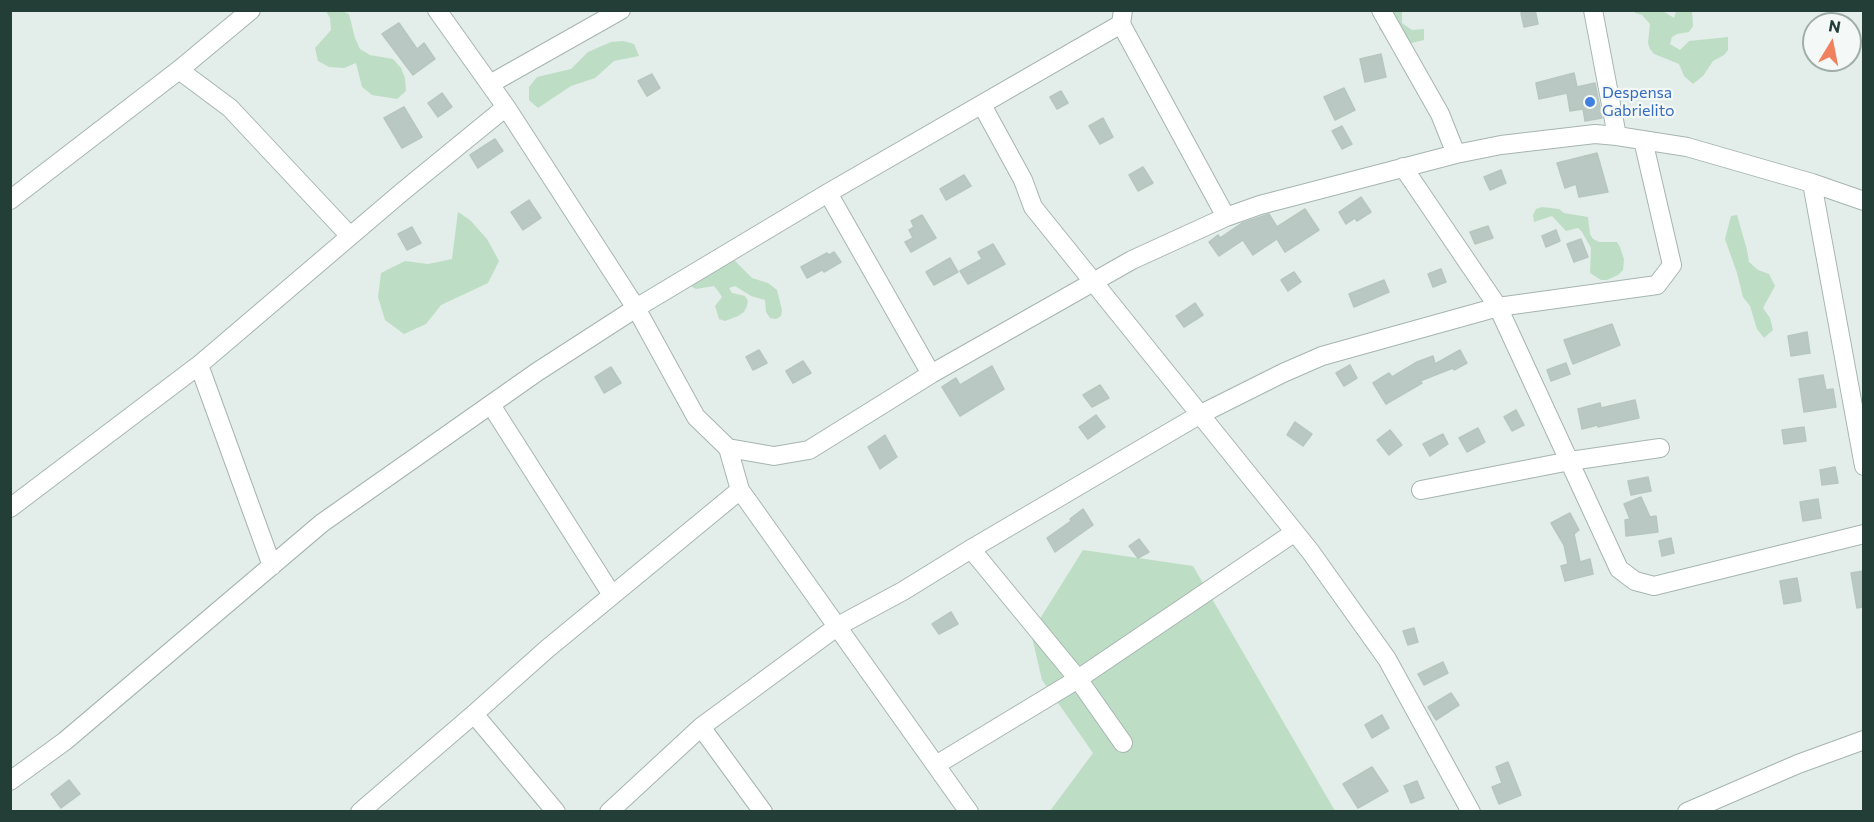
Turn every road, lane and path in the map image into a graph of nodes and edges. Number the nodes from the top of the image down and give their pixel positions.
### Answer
1 (251, 10) edge
2 (437, 10) edge
3 (621, 10) edge
4 (1381, 10) edge
5 (1593, 10) edge
6 (1122, 17) edge
7 (179, 70) junction
8 (490, 84) junction
9 (982, 105) junction
10 (506, 107) junction
11 (1617, 136) junction
12 (1643, 140) junction
13 (1456, 154) junction
14 (1403, 167) junction
15 (1812, 183) junction
16 (828, 194) junction
17 (10, 200) edge
18 (1863, 201) edge
19 (1226, 217) junction
20 (350, 236) junction
21 (1094, 282) junction
22 (1498, 307) junction
23 (636, 308) junction
24 (199, 365) junction
25 (931, 374) junction
26 (491, 405) junction
27 (1199, 415) junction
28 (729, 448) junction
29 (1660, 448) dead end
30 (1570, 461) junction
31 (1863, 466) edge
32 (741, 490) junction
33 (1421, 490) dead end
34 (10, 508) edge
35 (1295, 532) junction
36 (1863, 534) edge
37 (971, 549) junction
38 (272, 566) junction
39 (612, 595) junction
40 (838, 626) junction
41 (1078, 680) junction
42 (474, 714) junction
43 (701, 728) junction
44 (1863, 740) edge
45 (1123, 743) dead end
46 (936, 765) junction
47 (10, 781) edge
48 (360, 812) edge
49 (556, 812) edge
50 (609, 812) edge
51 (763, 812) edge
52 (969, 812) edge
53 (1471, 812) edge
54 (1687, 812) edge

1 - 7 street
2 - 8 street
3 - 8 street
4 - 13 street
5 - 11 street
6 - 9 street
6 - 19 street
7 - 17 street
7 - 20 street
8 - 10 street
9 - 16 street
9 - 21 street
10 - 20 street
10 - 23 street
11 - 12 street
11 - 13 street
12 - 15 street
12 - 22 street
13 - 14 street
14 - 19 street
14 - 22 street
15 - 18 street
15 - 31 street
16 - 23 street
16 - 25 street
19 - 21 street
20 - 24 street
21 - 25 street
21 - 27 street
22 - 27 street
22 - 30 street
23 - 26 street
23 - 28 street
24 - 34 street
24 - 38 street
25 - 28 street
26 - 38 street
26 - 39 street
27 - 35 street
27 - 37 street
28 - 32 street
29 - 30 street
30 - 33 street
30 - 36 street
32 - 39 street
32 - 40 street
35 - 41 street
35 - 53 street
37 - 40 street
37 - 41 street
38 - 47 street
39 - 42 street
40 - 43 street
40 - 46 street
41 - 45 street
41 - 46 street
42 - 48 street
42 - 49 street
43 - 50 street
43 - 51 street
44 - 54 street
46 - 52 street

